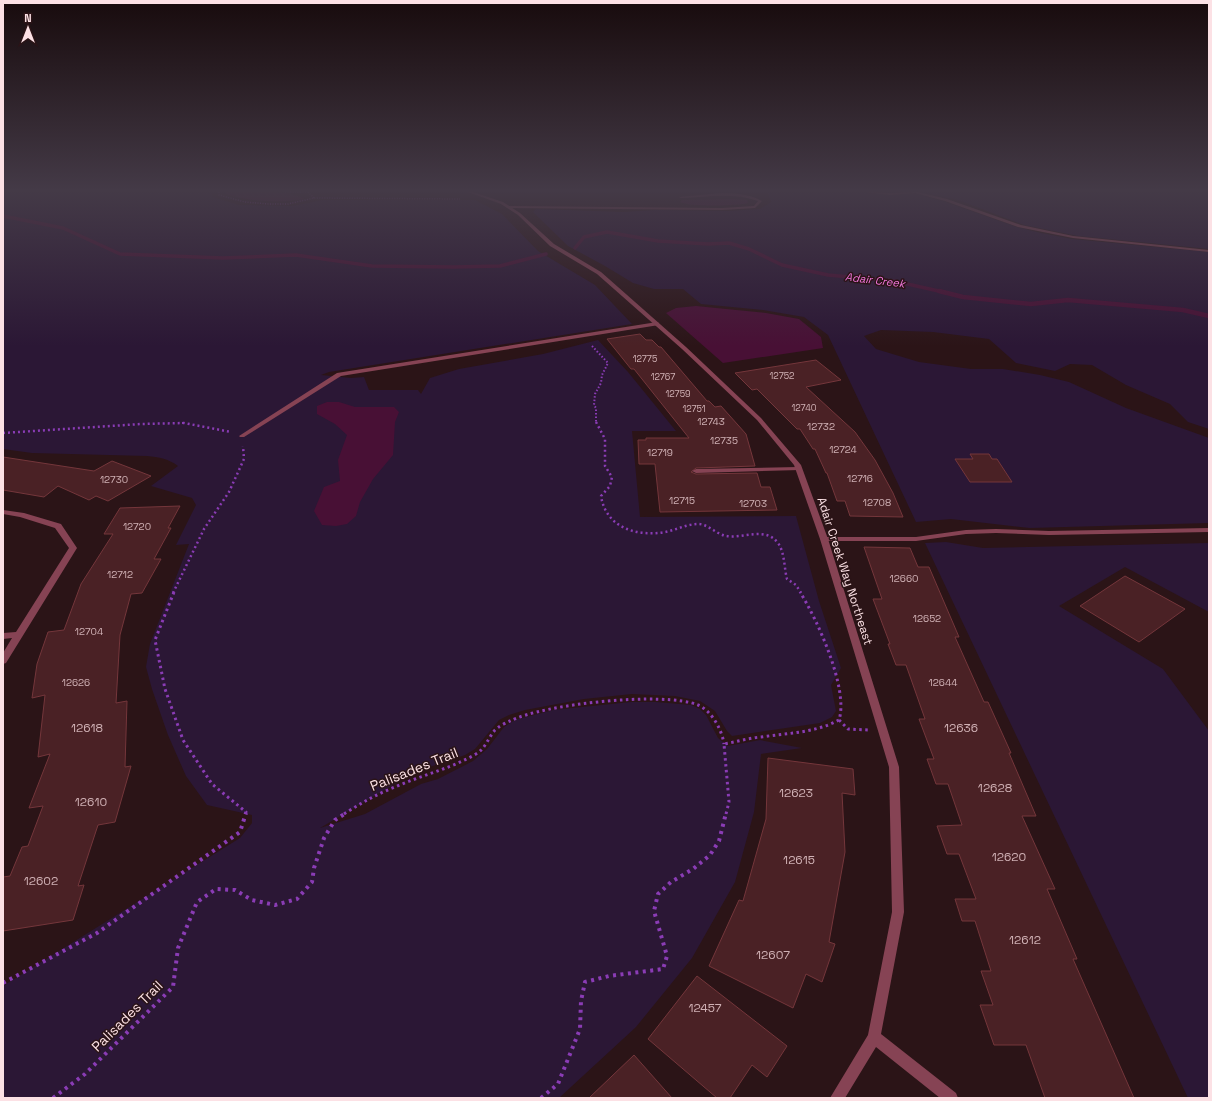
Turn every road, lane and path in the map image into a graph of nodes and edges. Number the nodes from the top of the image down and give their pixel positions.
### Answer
1 (550, 243) edge
2 (1135, 243) edge
3 (1209, 251) edge
4 (658, 324) junction
5 (588, 336) junction
6 (3, 433) edge
7 (242, 436) junction
8 (798, 469) junction
9 (696, 471) dead end
10 (3, 512) edge
11 (1209, 530) edge
12 (824, 539) junction
13 (18, 635) junction
14 (3, 636) edge
15 (3, 661) edge
16 (839, 720) junction
17 (882, 730) junction
18 (724, 744) junction
19 (3, 983) edge
20 (874, 1038) junction
21 (53, 1098) edge
22 (542, 1098) edge
23 (837, 1098) edge
24 (951, 1098) edge

1 - 4 street, Adair Creek Way Northeast
2 - 3 street
4 - 5 street
4 - 8 street, Adair Creek Way Northeast
5 - 7 street
5 - 16 path
6 - 7 path
7 - 19 path
8 - 9 street
8 - 12 street, Adair Creek Way Northeast
10 - 13 street
11 - 12 street
12 - 17 street, Adair Creek Way Northeast
13 - 14 street
13 - 15 street
16 - 17 path
16 - 18 path
17 - 20 street, Adair Creek Way Northeast
18 - 21 path, Palisades Trail
18 - 22 path, Palisades Trail
20 - 23 street, Adair Creek Way Northeast
20 - 24 street

